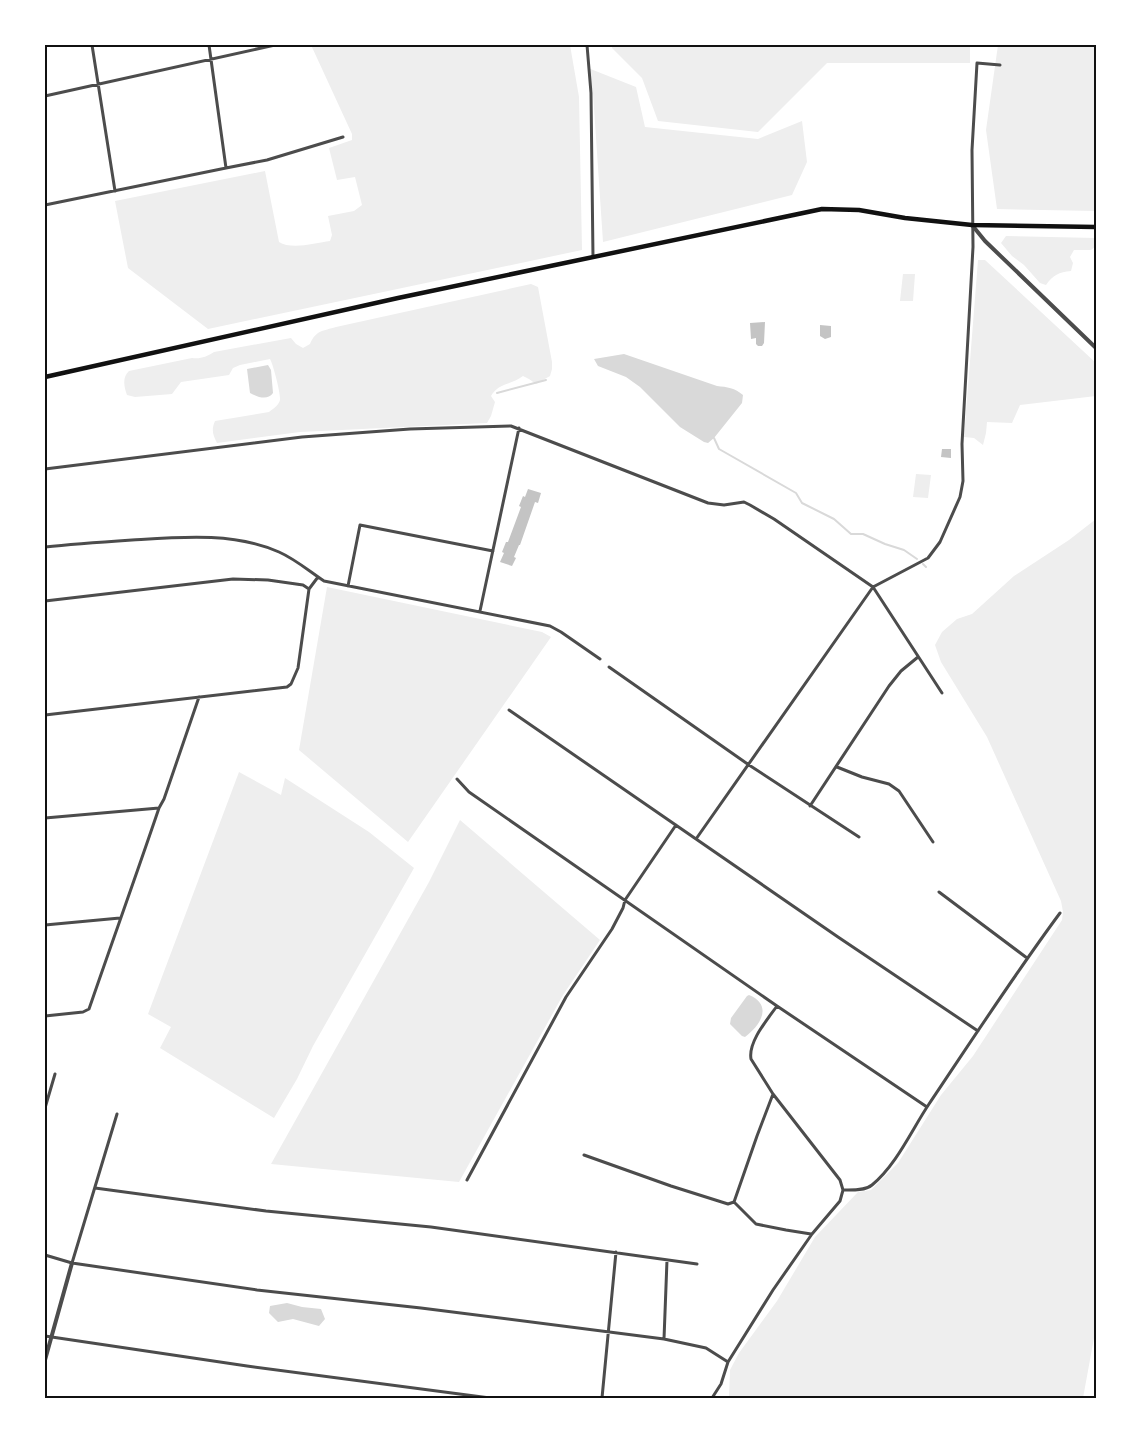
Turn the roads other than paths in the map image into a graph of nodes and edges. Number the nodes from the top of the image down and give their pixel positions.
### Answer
1 (92, 45) edge
2 (209, 45) edge
3 (275, 45) edge
4 (587, 45) edge
5 (211, 60) junction
6 (1000, 64) dead end
7 (98, 85) junction
8 (45, 96) edge
9 (343, 137) dead end
10 (226, 168) junction
11 (115, 191) junction
12 (45, 205) edge
13 (972, 225) junction
14 (1096, 227) edge
15 (593, 258) junction
16 (1096, 348) edge
17 (45, 377) edge
18 (518, 428) junction
19 (45, 469) edge
20 (45, 547) edge
21 (493, 551) junction
22 (318, 577) junction
23 (348, 586) junction
24 (874, 586) junction
25 (308, 589) junction
26 (45, 601) edge
27 (480, 611) junction
28 (918, 656) junction
29 (600, 659) dead end
30 (609, 667) dead end
31 (942, 693) dead end
32 (199, 697) junction
33 (510, 710) dead end
34 (45, 715) edge
35 (749, 765) junction
36 (837, 767) junction
37 (457, 779) dead end
38 (810, 806) junction
39 (159, 808) junction
40 (45, 818) edge
41 (676, 825) junction
42 (859, 838) dead end
43 (696, 839) junction
44 (933, 842) dead end
45 (939, 892) dead end
46 (625, 900) junction
47 (1060, 913) dead end
48 (120, 918) junction
49 (45, 925) edge
50 (1027, 958) junction
51 (777, 1006) junction
52 (45, 1016) edge
53 (978, 1031) junction
54 (55, 1074) dead end
55 (774, 1094) junction
56 (927, 1107) junction
57 (45, 1108) edge
58 (117, 1114) dead end
59 (584, 1156) dead end
60 (466, 1180) dead end
61 (95, 1188) junction
62 (842, 1190) junction
63 (734, 1202) junction
64 (812, 1234) junction
65 (616, 1252) junction
66 (45, 1255) edge
67 (667, 1260) junction
68 (72, 1263) junction
69 (697, 1264) dead end
70 (608, 1332) junction
71 (45, 1336) edge
72 (51, 1338) junction
73 (664, 1339) junction
74 (45, 1360) edge
75 (728, 1362) junction
76 (490, 1398) edge
77 (602, 1398) edge
78 (712, 1398) edge

1 - 7 street
2 - 5 street
3 - 5 street
4 - 15 street
5 - 7 street
5 - 10 street
6 - 13 street
7 - 8 street
7 - 11 street
9 - 10 street
10 - 11 street
11 - 12 street
13 - 14 main road
13 - 15 main road
13 - 16 street
13 - 24 street
15 - 17 main road
18 - 19 street
18 - 21 street
18 - 24 street
20 - 22 street
21 - 23 street
21 - 27 street
22 - 23 street
22 - 25 street
23 - 27 street
24 - 28 street
24 - 35 street
25 - 26 street
25 - 32 street
27 - 29 street
28 - 31 street
28 - 36 street
30 - 35 street
32 - 34 street
32 - 39 street
33 - 41 street
35 - 38 street
35 - 43 street
36 - 38 street
36 - 44 street
37 - 46 street
38 - 42 street
39 - 40 street
39 - 48 street
41 - 43 street
41 - 46 street
43 - 53 street
45 - 50 street
46 - 51 street
46 - 60 street
47 - 50 street
48 - 49 street
48 - 52 street
50 - 53 street
51 - 55 street
51 - 56 street
53 - 56 street
54 - 57 street
55 - 62 street
55 - 63 street
56 - 62 street
58 - 61 street
59 - 63 street
61 - 65 street
61 - 68 street
62 - 64 street
63 - 64 street
64 - 75 street
65 - 67 street
65 - 70 street
66 - 68 street
67 - 69 street
67 - 73 street
68 - 70 street
68 - 72 street
70 - 73 street
70 - 77 street
71 - 72 street
72 - 74 street
72 - 76 street
73 - 75 street
75 - 78 street

